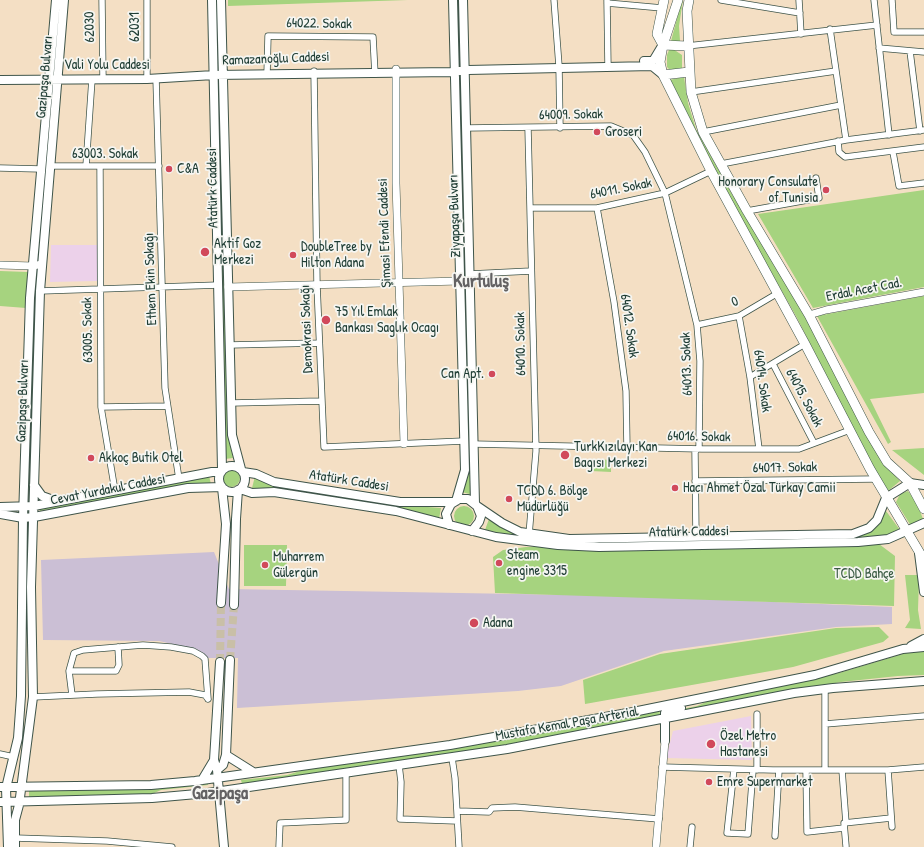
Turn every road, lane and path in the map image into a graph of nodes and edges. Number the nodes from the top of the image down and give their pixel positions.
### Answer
1 (56, 0) edge
2 (64, 0) edge
3 (102, 0) edge
4 (147, 0) edge
5 (212, 0) edge
6 (221, 0) edge
7 (453, 0) edge
8 (463, 0) edge
9 (554, 0) edge
10 (678, 0) edge
11 (689, 0) edge
12 (721, 0) edge
13 (799, 0) edge
14 (874, 0) edge
15 (892, 0) edge
16 (607, 2) edge
17 (664, 3) edge
18 (800, 13) junction
19 (877, 25) junction
20 (830, 30) junction
21 (924, 32) edge
22 (801, 34) junction
23 (663, 45) junction
24 (687, 46) junction
25 (880, 48) junction
26 (910, 51) junction
27 (924, 52) edge
28 (608, 65) junction
29 (559, 66) junction
30 (460, 69) junction
31 (375, 71) junction
32 (396, 71) junction
33 (836, 71) junction
34 (314, 72) junction
35 (689, 72) junction
36 (267, 73) junction
37 (223, 74) junction
38 (214, 75) junction
39 (663, 75) junction
40 (58, 78) junction
41 (147, 78) junction
42 (156, 78) junction
43 (49, 79) junction
44 (92, 79) junction
45 (103, 79) junction
46 (0, 80) edge
47 (691, 92) junction
48 (841, 105) junction
49 (466, 128) junction
50 (528, 128) junction
51 (560, 128) junction
52 (922, 131) edge
53 (703, 132) junction
54 (889, 135) junction
55 (846, 140) junction
56 (838, 141) junction
57 (924, 147) edge
58 (893, 152) junction
59 (720, 164) junction
60 (51, 166) junction
61 (86, 166) junction
62 (100, 166) junction
63 (159, 166) junction
64 (0, 168) edge
65 (41, 169) junction
66 (711, 171) junction
67 (816, 178) dead end
68 (924, 183) edge
69 (665, 193) junction
70 (530, 208) junction
71 (597, 208) junction
72 (747, 211) junction
73 (0, 265) edge
74 (37, 265) junction
75 (531, 272) junction
76 (470, 274) junction
77 (460, 281) junction
78 (400, 283) junction
79 (219, 285) junction
80 (317, 285) junction
81 (163, 287) junction
82 (228, 287) junction
83 (100, 289) junction
84 (40, 291) junction
85 (924, 292) edge
86 (778, 293) junction
87 (809, 315) junction
88 (739, 316) junction
89 (698, 324) junction
90 (319, 343) junction
91 (805, 344) junction
92 (229, 345) junction
93 (773, 364) junction
94 (750, 377) junction
95 (321, 400) junction
96 (231, 403) junction
97 (167, 406) junction
98 (101, 407) junction
99 (850, 430) junction
100 (464, 440) junction
101 (814, 443) junction
102 (404, 444) junction
103 (473, 444) junction
104 (536, 446) junction
105 (627, 448) junction
106 (697, 449) junction
107 (759, 449) junction
108 (221, 470) junction
109 (242, 471) junction
110 (180, 479) junction
111 (876, 479) junction
112 (695, 481) junction
113 (910, 483) junction
114 (34, 484) junction
115 (924, 486) edge
116 (222, 487) junction
117 (239, 490) junction
118 (115, 491) junction
119 (886, 498) junction
120 (57, 502) junction
121 (454, 502) junction
122 (476, 504) junction
123 (34, 506) junction
124 (0, 507) edge
125 (24, 507) junction
126 (924, 509) edge
127 (0, 514) edge
128 (34, 517) junction
129 (23, 518) junction
130 (924, 523) edge
131 (449, 525) junction
132 (906, 530) junction
133 (472, 531) junction
134 (529, 535) junction
135 (696, 537) junction
136 (922, 556) edge
137 (924, 592) edge
138 (221, 602) tunnel mouth
139 (234, 605) tunnel mouth
140 (924, 639) edge
141 (118, 647) junction
142 (924, 647) edge
143 (906, 648) junction
144 (230, 660) tunnel mouth
145 (220, 662) tunnel mouth
146 (69, 671) junction
147 (922, 682) edge
148 (827, 689) junction
149 (72, 695) junction
150 (707, 697) junction
151 (33, 698) junction
152 (641, 710) junction
153 (757, 714) dead end
154 (924, 716) edge
155 (666, 717) junction
156 (677, 717) junction
157 (652, 722) junction
158 (825, 724) junction
159 (665, 730) junction
160 (665, 741) joint
161 (0, 754) edge
162 (226, 755) junction
163 (14, 756) junction
164 (452, 758) junction
165 (214, 760) junction
166 (398, 765) junction
167 (662, 767) junction
168 (924, 767) edge
169 (734, 769) junction
170 (755, 770) junction
171 (779, 770) junction
172 (806, 770) junction
173 (825, 770) junction
174 (842, 770) junction
175 (888, 770) junction
176 (253, 772) junction
177 (346, 773) junction
178 (218, 774) junction
179 (202, 780) junction
180 (3, 787) edge
181 (22, 787) junction
182 (220, 791) junction
183 (3, 802) edge
184 (20, 803) junction
185 (458, 811) junction
186 (891, 818) junction
187 (659, 819) junction
188 (458, 821) junction
189 (845, 825) junction
190 (692, 827) dead end
191 (892, 827) dead end
192 (774, 836) dead end
193 (15, 838) junction
194 (108, 844) edge
195 (137, 845) edge
196 (846, 846) dead end
197 (8, 847) edge
198 (15, 847) edge
199 (172, 847) edge
200 (224, 847) edge
201 (279, 847) edge
202 (459, 847) edge
203 (656, 847) edge
204 (690, 847) edge

1 - 43 main road, Gazipaşa Bulvarı
2 - 40 main road, Gazipaşa Bulvarı
3 - 45 street, 62030
4 - 41 street, 62031
5 - 38 main road, Atatürk Caddesi
6 - 37 main road, Atatürk Caddesi
7 - 30 main road, Ziyapaşa Bulvarı
8 - 30 main road, Ziyapaşa Bulvarı
9 - 29 street
10 - 23 main road
11 - 24 main road
12 - 18 street
13 - 18 street
14 - 19 street
15 - 21 street
16 - 17 street
16 - 28 street
17 - 23 main road
18 - 22 street
19 - 20 street
19 - 25 street
20 - 22 street
20 - 33 street
22 - 24 street
23 - 24 main road
23 - 28 main road, Ramazanoğlu Caddesi
23 - 39 main road
24 - 35 main road
25 - 26 street
25 - 54 street
26 - 27 street
26 - 52 street
28 - 29 main road, Ramazanoğlu Caddesi
28 - 39 main road, Ramazanoğlu Caddesi
29 - 30 main road, Ramazanoğlu Caddesi
29 - 51 street
30 - 32 main road, Ramazanoğlu Caddesi
30 - 49 main road, Ziyapaşa Bulvarı
30 - 77 main road, Ziyapaşa Bulvarı
31 - 32 main road, Ramazanoğlu Caddesi
31 - 34 main road, Ramazanoğlu Caddesi
31 - 36 street, 64022. Sokak
32 - 78 street, Şimasi Efendi Caddesi
33 - 47 street
33 - 48 street
34 - 36 main road, Ramazanoğlu Caddesi
34 - 80 street, Demokrasi Sokağı
35 - 39 main road
35 - 47 main road
36 - 37 main road, Ramazanoğlu Caddesi
37 - 38 main road, Ramazanoğlu Caddesi
37 - 82 main road, Atatürk Caddesi
38 - 42 main road, Vali Yolu Caddesi
38 - 79 main road, Atatürk Caddesi
39 - 66 main road
40 - 43 main road, Vali Yolu Caddesi
40 - 44 main road, Vali Yolu Caddesi
40 - 60 main road, Gazipaşa Bulvarı
41 - 42 main road, Vali Yolu Caddesi
41 - 45 main road, Vali Yolu Caddesi
42 - 63 street, Ethem Ekin Sokağı
43 - 46 main road, Vali Yolu Caddesi
43 - 65 main road, Gazipaşa Bulvarı
44 - 45 main road, Vali Yolu Caddesi
44 - 61 street
47 - 53 main road
48 - 53 street
48 - 55 street
49 - 50 street, 64009. Sokak
49 - 76 main road, Ziyapaşa Bulvarı
50 - 51 street, 64009. Sokak
50 - 70 street, 64010. Sokak
51 - 69 street, 64009. Sokak
52 - 54 street
53 - 59 main road
54 - 55 street
55 - 56 street
56 - 58 street
56 - 59 street
57 - 58 street
58 - 68 street
59 - 72 main road
60 - 61 street, 63003. Sokak
60 - 74 main road, Gazipaşa Bulvarı
61 - 62 street, 63003. Sokak
62 - 63 street, 63003. Sokak
62 - 83 street, 63005. Sokak
63 - 81 street, Ethem Ekin Sokağı
64 - 65 street
65 - 74 main road, Gazipaşa Bulvarı
66 - 69 street, 64011. Sokak
66 - 86 main road
67 - 72 street
69 - 71 street, 64011. Sokak
69 - 89 street, 64013. Sokak
70 - 71 street, 64011. Sokak
70 - 75 street, 64010. Sokak
71 - 105 street, 64012. Sokak
72 - 87 main road
73 - 74 street
74 - 84 main road, Gazipaşa Bulvarı
74 - 125 main road, Gazipaşa Bulvarı
75 - 76 street
75 - 104 street, 64010. Sokak
76 - 103 main road, Ziyapaşa Bulvarı
77 - 78 street
77 - 100 main road, Ziyapaşa Bulvarı
78 - 80 street
78 - 102 street, Şimasi Efendi Caddesi
79 - 81 street
79 - 108 main road, Atatürk Caddesi
80 - 82 street
80 - 90 street, Demokrasi Sokağı
81 - 83 street
81 - 97 street, Ethem Ekin Sokağı
82 - 92 main road, Atatürk Caddesi
83 - 84 street
83 - 98 street, 63005. Sokak
84 - 114 main road, Gazipaşa Bulvarı
85 - 87 street, Erdal Acet Cad.
86 - 88 street, 0
86 - 91 main road
87 - 113 main road
88 - 89 street, 0
88 - 94 street, 64014. Sokak
89 - 106 street, 64013. Sokak
90 - 92 street
90 - 95 street, Demokrasi Sokağı
91 - 93 street
91 - 99 main road
92 - 96 main road, Atatürk Caddesi
93 - 94 street
93 - 101 street, 64015. Sokak
94 - 107 street, 64014. Sokak
95 - 96 street
95 - 102 street, Demokrasi Sokağı
96 - 109 main road, Atatürk Caddesi
97 - 98 street
97 - 110 street, Ethem Ekin Sokağı
98 - 118 street, 63005. Sokak
99 - 101 street, 64016. Sokak
99 - 111 main road
100 - 102 street, Demokrasi Sokağı
100 - 121 main road, Ziyapaşa Bulvarı
101 - 107 street, 64016. Sokak
103 - 104 street, 64016. Sokak
103 - 122 main road, Ziyapaşa Bulvarı
104 - 105 street, 64016. Sokak
104 - 134 street, 64010. Sokak
105 - 106 street, 64016. Sokak
106 - 107 street, 64016. Sokak
106 - 112 street, 64013. Sokak
108 - 109 main road
108 - 110 main road, Cevat Yurdakul Caddesi
108 - 116 main road
109 - 117 main road
109 - 121 main road, Atatürk Caddesi
110 - 118 main road, Cevat Yurdakul Caddesi
111 - 112 street, 64017. Sokak
111 - 119 main road
112 - 135 street, 64013. Sokak
113 - 115 main road
113 - 119 main road
113 - 126 main road
114 - 120 main road
114 - 123 main road, Gazipaşa Bulvarı
116 - 117 main road
116 - 128 main road, Cevat Yurdakul Caddesi
116 - 138 main road
117 - 131 main road, Atatürk Caddesi
117 - 139 main road
118 - 120 main road, Cevat Yurdakul Caddesi
119 - 132 main road
119 - 135 main road, Atatürk Caddesi
120 - 123 main road, Cevat Yurdakul Caddesi
121 - 122 main road
121 - 131 main road
122 - 133 main road
122 - 134 main road, Atatürk Caddesi
123 - 125 main road, Cevat Yurdakul Caddesi
123 - 128 main road, Gazipaşa Bulvarı
124 - 125 main road, Cevat Yurdakul Caddesi
125 - 129 main road, Gazipaşa Bulvarı
127 - 129 main road, Cevat Yurdakul Caddesi
128 - 129 main road, Cevat Yurdakul Caddesi
128 - 151 main road, Gazipaşa Bulvarı
129 - 163 main road, Gazipaşa Bulvarı
130 - 132 main road, Atatürk Caddesi
131 - 133 main road
132 - 133 main road, Atatürk Caddesi
132 - 136 main road
134 - 135 main road, Atatürk Caddesi
136 - 137 main road
140 - 143 main road
141 - 146 street
141 - 146 street
141 - 149 street
142 - 143 main road
143 - 150 main road, Mustafa Kemal Paşa Arterial
144 - 162 main road
145 - 165 main road
146 - 149 street
147 - 148 main road, Mustafa Kemal Paşa Arterial
148 - 156 main road, Mustafa Kemal Paşa Arterial
148 - 158 street
149 - 151 street
150 - 152 main road, Mustafa Kemal Paşa Arterial
150 - 155 main road
151 - 181 main road, Gazipaşa Bulvarı
152 - 155 main road
152 - 176 main road, Mustafa Kemal Paşa Arterial
153 - 170 street
154 - 158 street
155 - 156 main road, Mustafa Kemal Paşa Arterial
155 - 157 main road, Mustafa Kemal Paşa Arterial
155 - 159 main road
156 - 159 main road
157 - 159 main road
157 - 164 main road, Mustafa Kemal Paşa Arterial
158 - 173 street
159 - 160 main road
160 - 167 street
161 - 163 street
162 - 176 main road
162 - 178 main road
163 - 180 main road, Gazipaşa Bulvarı
164 - 166 main road, Mustafa Kemal Paşa Arterial
164 - 185 street
165 - 178 main road
165 - 179 main road
166 - 177 main road, Mustafa Kemal Paşa Arterial
166 - 188 street
167 - 169 street
167 - 187 street
168 - 175 street
169 - 170 street
169 - 170 street
170 - 171 street
171 - 172 street
171 - 192 street
172 - 173 street
172 - 189 street
173 - 174 street
174 - 175 street
174 - 189 street
175 - 186 street
176 - 178 main road, Mustafa Kemal Paşa Arterial
177 - 182 main road, Mustafa Kemal Paşa Arterial
177 - 201 street
178 - 179 main road, Mustafa Kemal Paşa Arterial
178 - 182 main road
179 - 181 main road, Mustafa Kemal Paşa Arterial
180 - 181 main road
180 - 183 main road, Gazipaşa Bulvarı
181 - 184 main road, Gazipaşa Bulvarı
182 - 184 main road, Mustafa Kemal Paşa Arterial
182 - 200 main road
183 - 184 main road
183 - 197 main road, Gazipaşa Bulvarı
184 - 193 main road, Gazipaşa Bulvarı
185 - 187 street
185 - 188 street
186 - 189 street
186 - 191 street
187 - 203 street
188 - 202 street
189 - 196 street
190 - 204 street
193 - 194 street
193 - 198 main road, Gazipaşa Bulvarı
194 - 195 street
195 - 199 street

